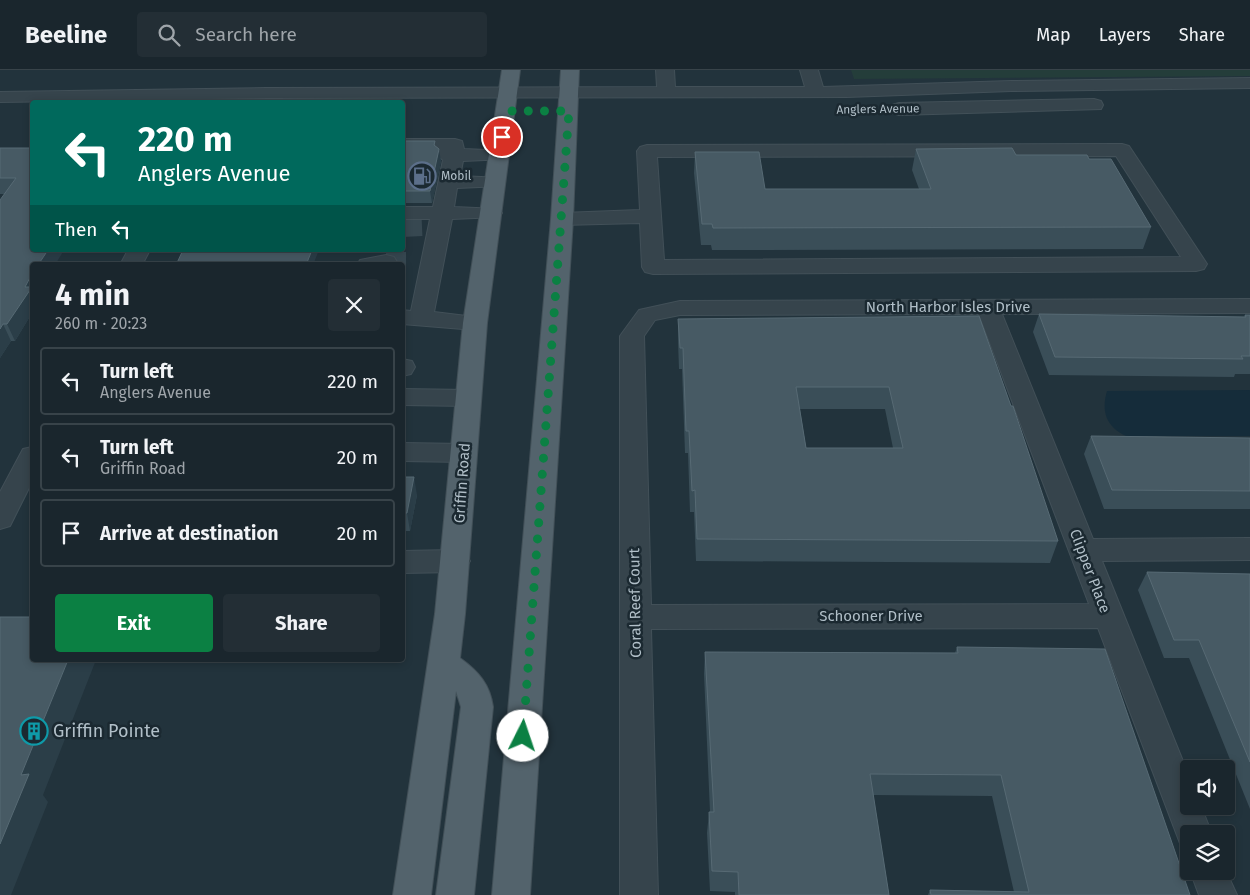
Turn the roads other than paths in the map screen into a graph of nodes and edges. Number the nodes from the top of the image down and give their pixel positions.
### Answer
1 (510, 70) edge
2 (570, 70) edge
3 (665, 70) edge
4 (809, 70) edge
5 (1250, 83) edge
6 (816, 92) junction
7 (666, 93) junction
8 (0, 97) edge
9 (169, 100) edge
10 (405, 104) edge
11 (1107, 104) dead end
12 (506, 106) junction
13 (569, 106) junction
14 (878, 110) dead end
15 (0, 111) edge
16 (30, 111) edge
17 (983, 129) junction
18 (405, 152) edge
19 (450, 155) junction
20 (500, 155) junction
21 (495, 182) junction
22 (445, 183) junction
23 (491, 212) junction
24 (405, 215) tunnel mouth
25 (651, 216) junction
26 (562, 219) junction
27 (433, 229) junction
28 (1250, 306) edge
29 (988, 307) junction
30 (647, 315) joint
31 (412, 317) edge
32 (475, 323) junction
33 (405, 397) edge
34 (468, 398) junction
35 (405, 452) edge
36 (464, 453) junction
37 (30, 460) edge
38 (0, 519) edge
39 (1250, 549) edge
40 (1082, 550) junction
41 (455, 561) junction
42 (405, 562) edge
43 (1107, 616) junction
44 (636, 617) junction
45 (443, 663) junction
46 (1190, 825) edge
47 (1212, 880) edge
48 (412, 895) edge
49 (455, 895) edge
50 (511, 895) edge
51 (639, 895) edge
52 (1218, 895) edge

1 - 12 main road, Griffin Road
2 - 13 main road
3 - 7 street
4 - 6 street
5 - 6 street, Anglers Avenue
6 - 7 street, Anglers Avenue
7 - 13 street, Anglers Avenue
8 - 9 street, Anglers Avenue
10 - 12 street, Anglers Avenue
11 - 17 street, Anglers Avenue
12 - 13 street, Anglers Avenue
12 - 20 main road, Griffin Road
13 - 26 main road
14 - 17 street, Anglers Avenue
15 - 16 street
17 - 25 street
17 - 25 street
18 - 19 street
19 - 20 street
19 - 22 street
20 - 21 main road, Griffin Road
21 - 22 street
21 - 23 main road, Griffin Road
22 - 27 street
23 - 27 street
23 - 32 main road, Griffin Road
24 - 27 street
25 - 26 street
26 - 50 main road
27 - 31 street
28 - 29 street, North Harbor Isles Drive
29 - 30 street, North Harbor Isles Drive
29 - 40 street, Clipper Place
30 - 44 street, Coral Reef Court
31 - 32 street
32 - 34 main road, Griffin Road
33 - 34 street
34 - 36 main road, Griffin Road
35 - 36 street
36 - 41 main road, Griffin Road
37 - 38 street
39 - 40 street
40 - 43 street, Clipper Place
41 - 42 street
41 - 45 main road, Griffin Road
43 - 44 street, Schooner Drive
43 - 46 street, Clipper Place
44 - 51 street, Coral Reef Court
45 - 48 main road, Griffin Road
45 - 49 main road
47 - 52 street

